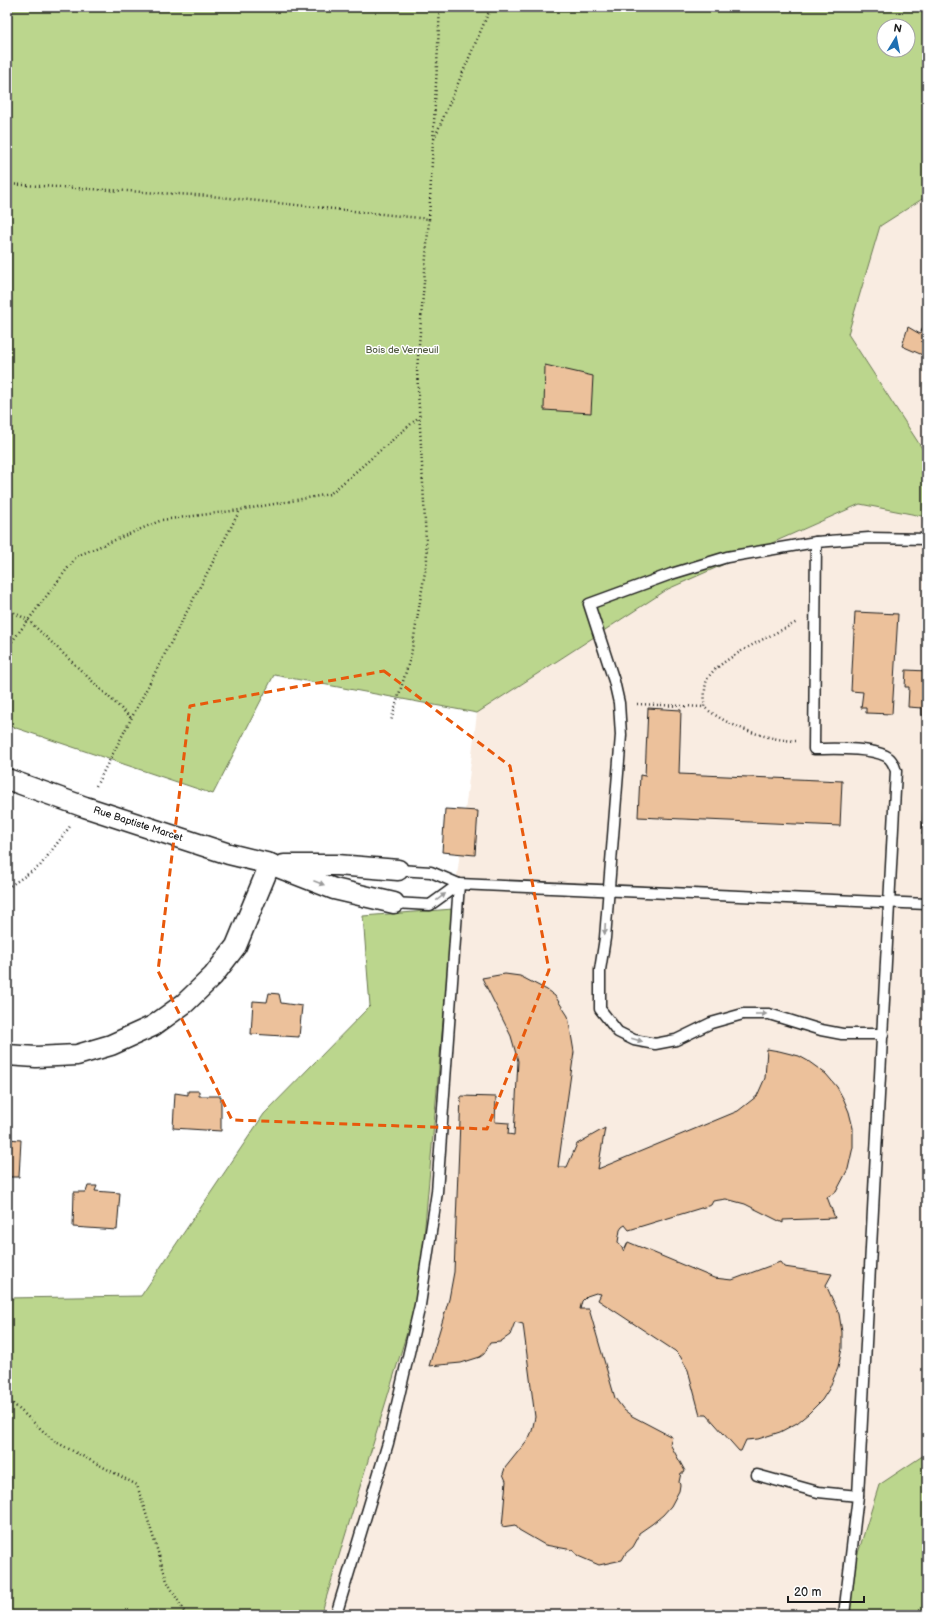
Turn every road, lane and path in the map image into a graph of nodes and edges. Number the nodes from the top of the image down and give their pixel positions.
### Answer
1 (440, 7) edge
2 (491, 7) edge
3 (433, 141) junction
4 (7, 184) edge
5 (429, 220) junction
6 (420, 416) junction
7 (240, 510) junction
8 (927, 539) edge
9 (816, 542) junction
10 (7, 609) edge
11 (815, 612) junction
12 (28, 620) junction
13 (7, 648) edge
14 (619, 703) junction
15 (704, 707) junction
16 (131, 718) junction
17 (391, 720) dead end
18 (814, 741) junction
19 (7, 779) edge
20 (85, 807) junction
21 (270, 864) junction
22 (398, 870) joint
23 (459, 884) junction
24 (7, 888) edge
25 (607, 890) junction
26 (890, 903) junction
27 (394, 904) joint
28 (927, 904) edge
29 (883, 1034) junction
30 (7, 1055) edge
31 (7, 1398) edge
32 (757, 1475) dead end
33 (858, 1496) junction
34 (186, 1615) edge
35 (336, 1615) edge
36 (844, 1615) edge

1 - 3 path
2 - 3 path
3 - 5 path
4 - 5 path
5 - 6 path
6 - 7 path
6 - 17 path
7 - 12 path
7 - 16 path
8 - 9 lane
9 - 11 lane
9 - 14 lane
10 - 12 path
11 - 15 path
11 - 18 lane
12 - 13 path
12 - 16 path
14 - 15 path
14 - 25 lane
15 - 18 path
16 - 20 path
18 - 26 lane
19 - 20 street, Rue Baptiste Marcet
20 - 21 street, Rue Baptiste Marcet
20 - 24 path
21 - 22 street, Rue Baptiste Marcet
21 -> 27 street, Rue Baptiste Marcet
21 - 30 street
22 - 23 lane
23 - 25 lane
27 -> 23 lane
23 - 35 lane
25 - 26 lane
25 -> 29 lane
26 - 28 lane
26 - 29 lane
29 - 33 lane
31 - 34 path
32 - 33 lane
33 - 36 lane

